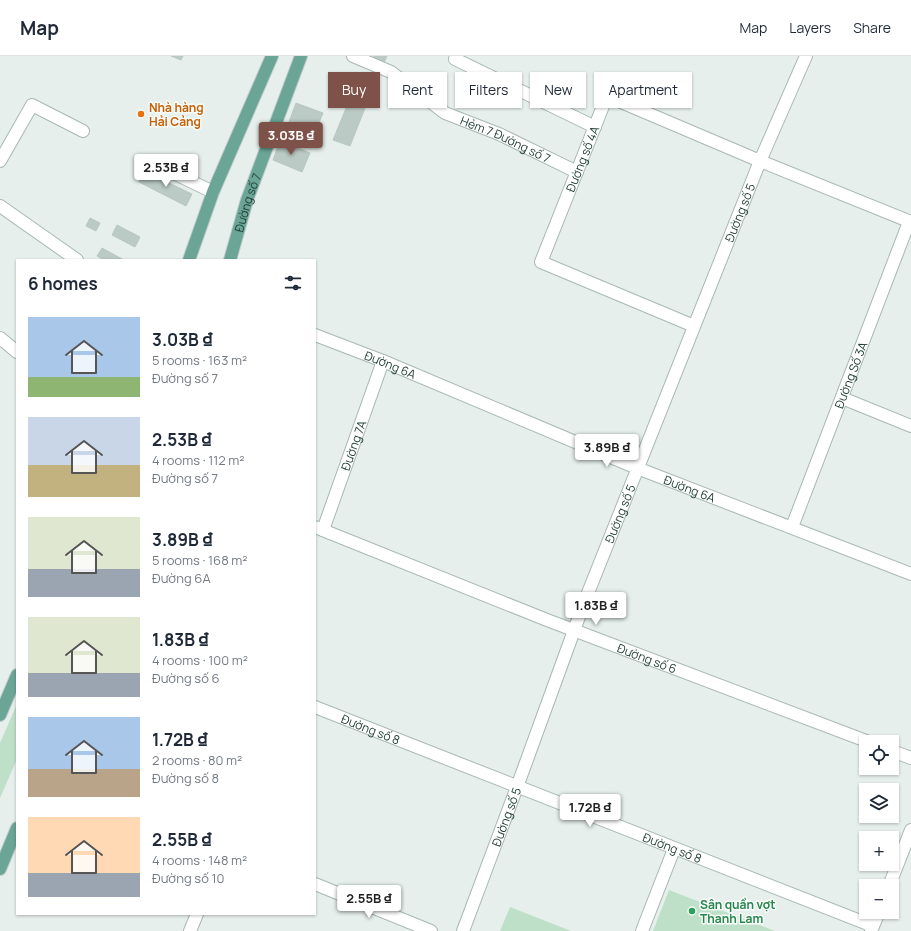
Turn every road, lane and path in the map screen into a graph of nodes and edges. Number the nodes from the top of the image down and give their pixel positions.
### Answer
1 (272, 56) edge
2 (301, 56) edge
3 (353, 56) edge
4 (456, 56) edge
5 (806, 56) edge
6 (595, 127) junction
7 (83, 131) dead end
8 (0, 161) edge
9 (760, 161) junction
10 (158, 165) dead end
11 (577, 172) junction
12 (214, 192) junction
13 (0, 206) edge
14 (910, 222) edge
15 (76, 259) edge
16 (189, 259) edge
17 (230, 259) edge
18 (694, 326) junction
19 (316, 335) edge
20 (0, 338) edge
21 (16, 351) edge
22 (383, 361) junction
23 (842, 398) junction
24 (911, 426) edge
25 (637, 468) junction
26 (792, 527) junction
27 (319, 528) edge
28 (911, 574) edge
29 (574, 630) junction
30 (16, 677) edge
31 (316, 707) edge
32 (0, 715) edge
33 (859, 738) edge
34 (899, 753) edge
35 (911, 758) edge
36 (517, 787) junction
37 (16, 830) edge
38 (911, 830) edge
39 (674, 849) junction
40 (0, 869) edge
41 (892, 879) edge
42 (316, 884) edge
43 (196, 915) edge
44 (876, 919) edge
45 (872, 929) edge
46 (190, 931) edge
47 (431, 931) edge
48 (463, 931) edge
49 (642, 931) edge

1 - 12 main road
2 - 17 main road, Đường số 7
3 - 11 street, Hẻm 7 Đường số 7
4 - 6 street
5 - 9 street, Đường số 5
6 - 9 street, Đường số 4A
6 - 11 street, Đường số 4A
7 - 8 street
9 - 14 street, Đường số 4A
9 - 18 street, Đường số 5
10 - 12 street
11 - 18 street, Đường số 4A
12 - 16 main road
13 - 15 street
14 - 23 street, Đường Số 3A
18 - 25 street, Đường số 5
19 - 22 street, Đường 6A
20 - 21 street
22 - 25 street, Đường 6A
22 - 27 street, Đường 7A
23 - 24 street
23 - 26 street, Đường Số 3A
25 - 26 street, Đường 6A
25 - 29 street, Đường số 5
26 - 28 street, Đường 6A
27 - 29 street, Đường số 6
29 - 33 street, Đường số 6
29 - 36 street, Đường số 5
30 - 32 main road
31 - 36 street, Đường số 8
34 - 35 street
36 - 39 street, Đường số 8
36 - 48 street, Đường số 5
37 - 40 main road
38 - 41 street
39 - 45 street, Đường số 8
39 - 49 street
42 - 47 street
43 - 46 street
44 - 45 street

